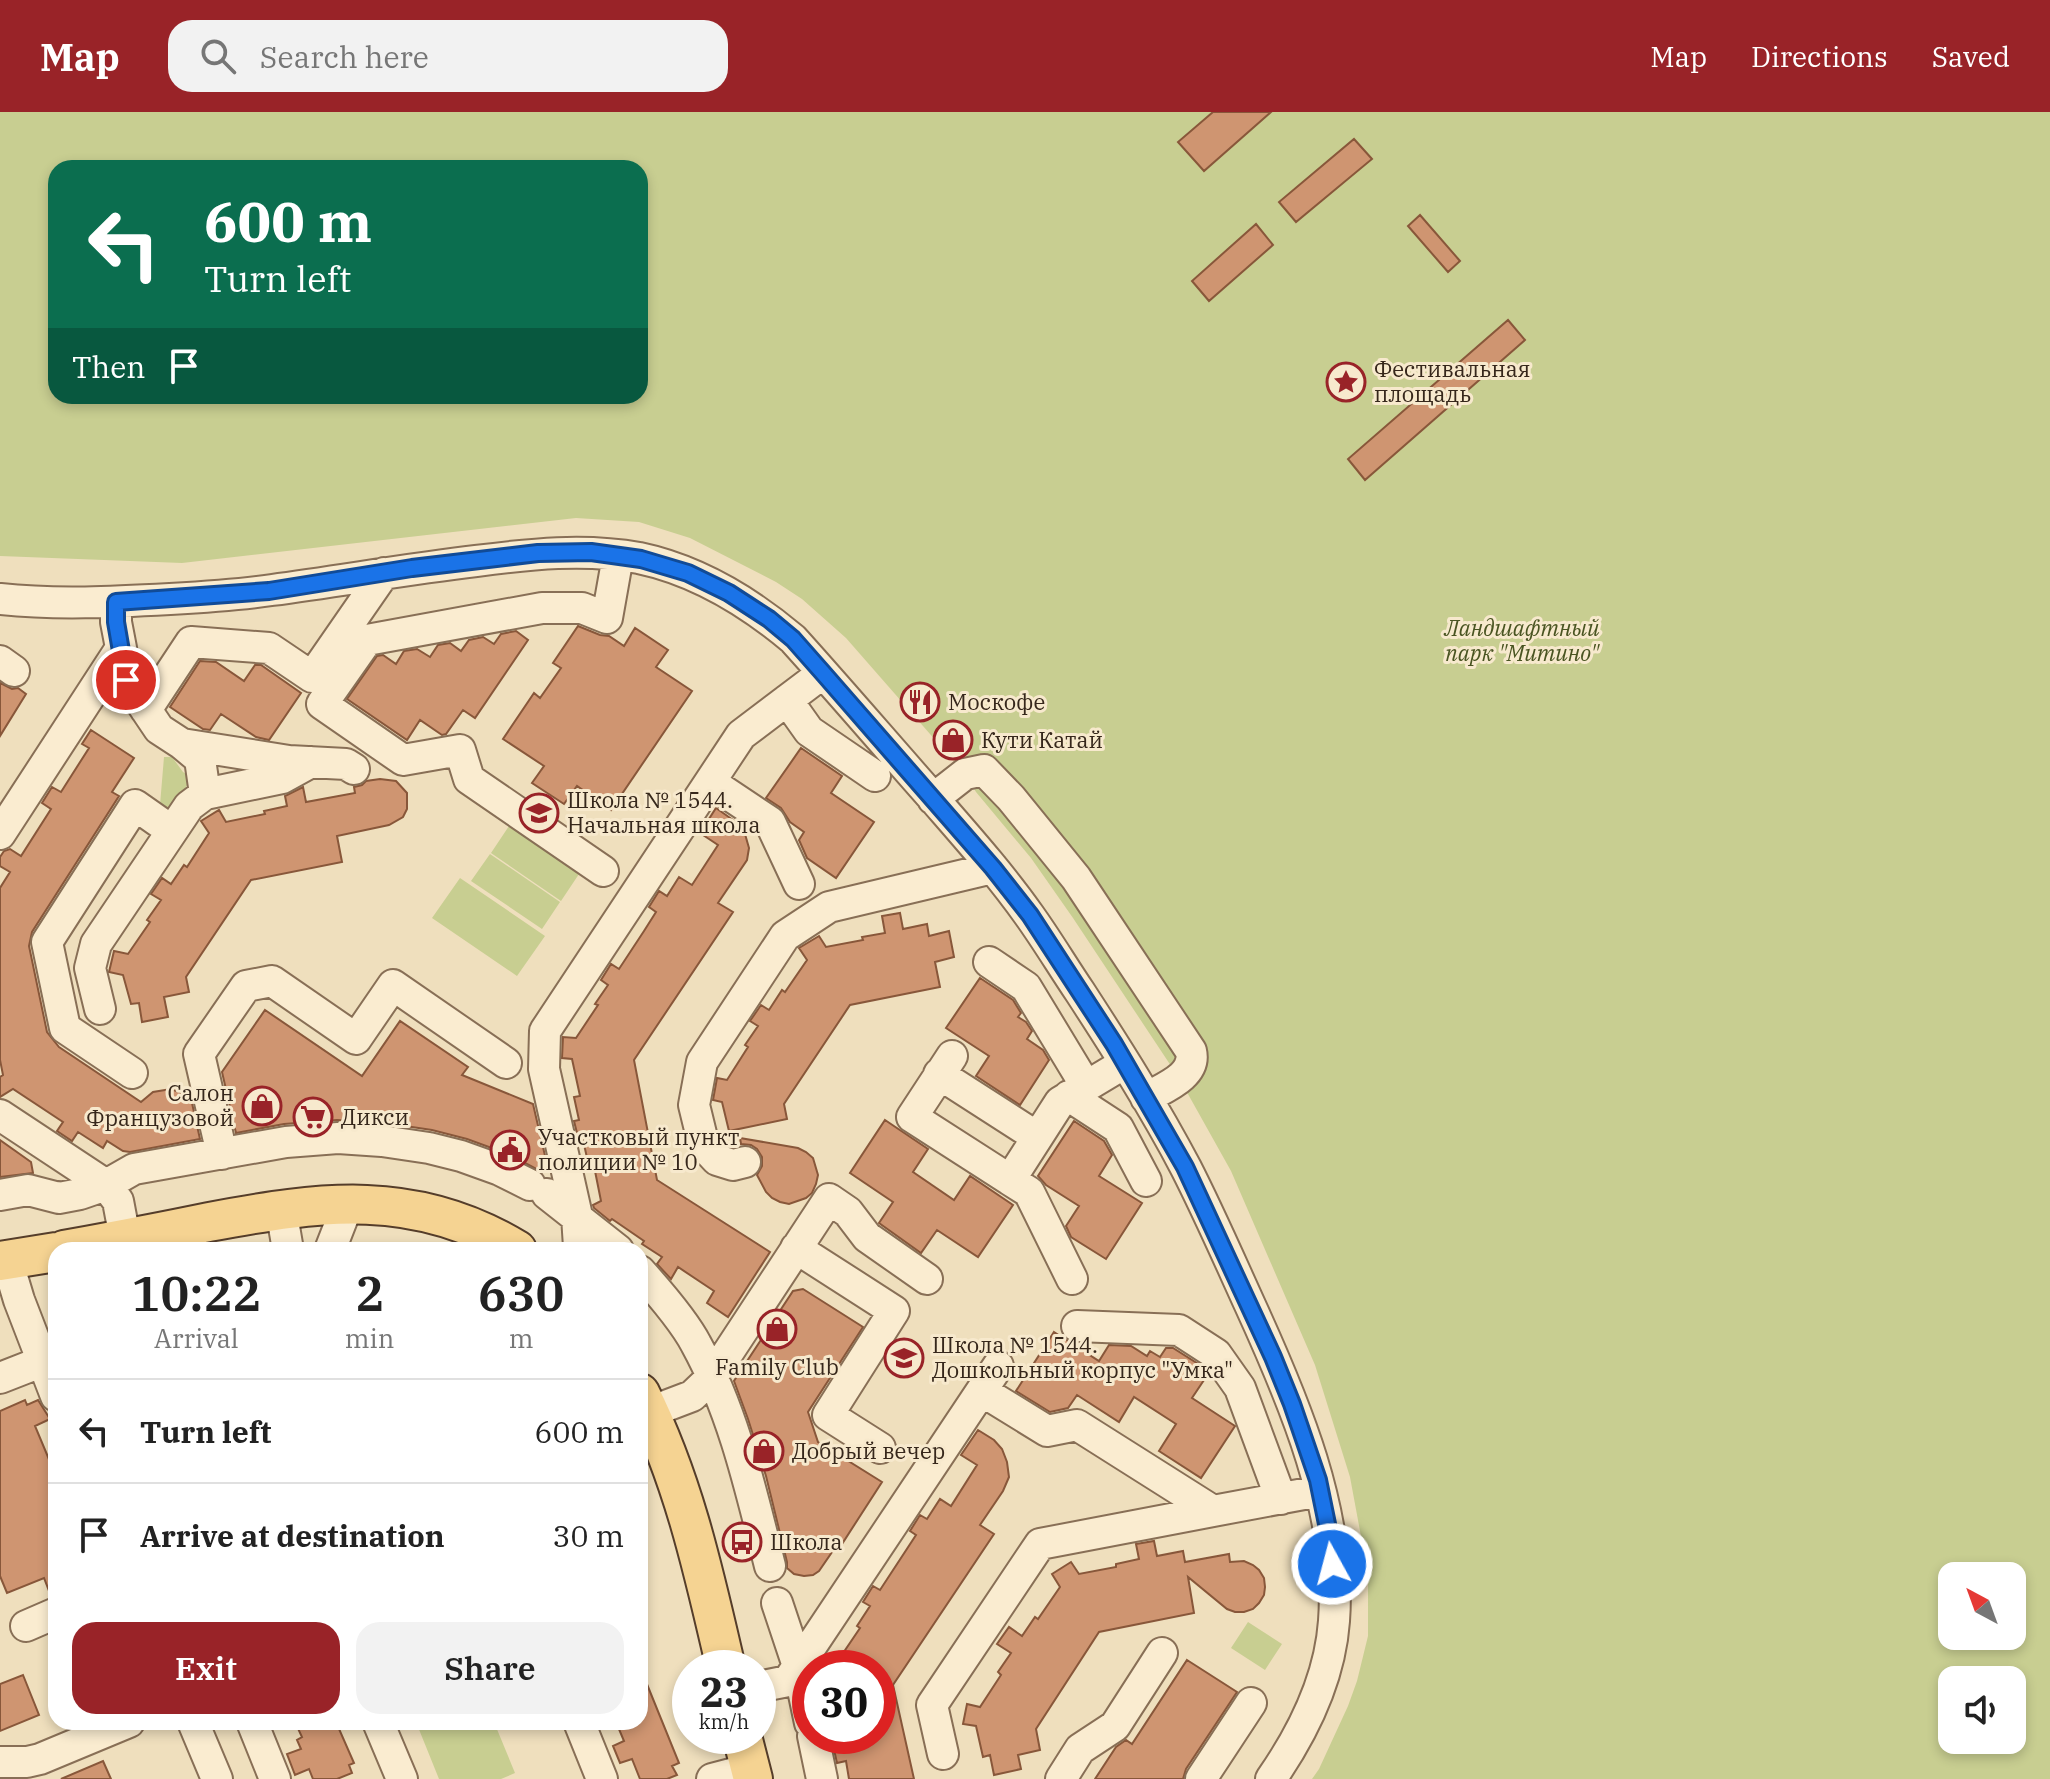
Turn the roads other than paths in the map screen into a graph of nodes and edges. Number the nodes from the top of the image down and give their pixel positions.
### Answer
1 (618, 556) junction
2 (384, 573) junction
3 (0, 599) edge
4 (116, 602) junction
5 (121, 648) junction
6 (823, 673) junction
7 (787, 700) junction
8 (146, 710) junction
9 (182, 744) junction
10 (312, 762) junction
11 (354, 769) dead end
12 (875, 776) dead end
13 (710, 782) junction
14 (205, 794) junction
15 (933, 799) junction
16 (172, 831) junction
17 (0, 834) edge
18 (993, 868) junction
19 (603, 871) dead end
20 (799, 884) dead end
21 (989, 962) dead end
22 (100, 1009) dead end
23 (506, 1063) dead end
24 (1125, 1063) junction
25 (132, 1073) dead end
26 (1078, 1091) junction
27 (1146, 1098) junction
28 (0, 1115) edge
29 (1037, 1137) junction
30 (222, 1154) junction
31 (745, 1162) dead end
32 (1010, 1180) junction
33 (1146, 1181) dead end
34 (106, 1185) junction
35 (0, 1195) edge
36 (348, 1204) junction
37 (281, 1209) junction
38 (577, 1216) junction
39 (125, 1238) junction
40 (105, 1242) edge
41 (287, 1242) edge
42 (333, 1242) edge
43 (504, 1242) edge
44 (579, 1242) edge
45 (608, 1242) edge
46 (796, 1248) junction
47 (48, 1253) edge
48 (3, 1261) edge
49 (927, 1279) dead end
50 (1072, 1279) dead end
51 (648, 1281) edge
52 (1077, 1326) dead end
53 (41, 1362) junction
54 (1279, 1372) junction
55 (712, 1377) junction
56 (0, 1378) edge
57 (48, 1378) edge
58 (1240, 1388) junction
59 (648, 1402) edge
60 (648, 1409) edge
61 (880, 1448) dead end
62 (1320, 1491) junction
63 (1281, 1499) junction
64 (1213, 1511) junction
65 (770, 1566) dead end
66 (777, 1603) dead end
67 (48, 1616) edge
68 (26, 1626) dead end
69 (722, 1650) edge
70 (793, 1650) edge
71 (809, 1650) edge
72 (1162, 1653) dead end
73 (1251, 1703) dead end
74 (110, 1730) edge
75 (196, 1730) edge
76 (255, 1730) edge
77 (381, 1730) edge
78 (582, 1730) edge
79 (817, 1754) edge
80 (943, 1754) dead end
81 (748, 1761) edge
82 (20, 1768) edge
83 (217, 1779) edge
84 (275, 1779) edge
85 (402, 1779) edge
86 (602, 1779) edge
87 (712, 1779) edge
88 (822, 1779) edge
89 (1061, 1779) edge
90 (1201, 1779) edge
91 (1271, 1779) edge

1 - 2 street
1 - 6 street
1 - 19 street
2 - 4 street
2 - 8 street
3 - 4 street
4 - 5 street
5 - 8 street
5 - 17 street
6 - 7 street
6 - 15 street
7 - 12 street
7 - 13 street
8 - 9 street
9 - 10 street
9 - 14 street
10 - 11 street
10 - 14 street
13 - 20 street
13 - 38 street
14 - 16 street
15 - 18 street
15 - 27 street
16 - 22 street
16 - 25 street
18 - 24 street
18 - 31 street
21 - 26 street
23 - 30 street
24 - 26 street
24 - 27 street
26 - 29 street
26 - 33 street
27 - 54 street
28 - 34 street
29 - 32 street
29 - 32 street
30 - 34 street
30 - 38 street
32 - 50 street
34 - 35 street
34 - 39 street
36 - 37 main road
36 - 42 street
36 - 43 main road
37 - 39 main road
37 - 41 street
38 - 44 street
38 - 45 street
39 - 40 main road
46 - 49 street
46 - 55 street
46 - 61 street
47 - 48 main road
48 - 53 street
51 - 55 street
52 - 58 street
53 - 56 street
53 - 57 street
54 - 58 street
54 - 62 street
55 - 59 street
55 - 65 street
58 - 63 street
60 - 69 main road
62 - 63 street
62 - 91 street
63 - 64 street
64 - 71 street
64 - 80 street
66 - 70 street
67 - 68 street
72 - 89 street
73 - 90 street
74 - 82 street
75 - 83 street
76 - 84 street
77 - 85 street
78 - 86 street
79 - 88 street
81 - 87 street

